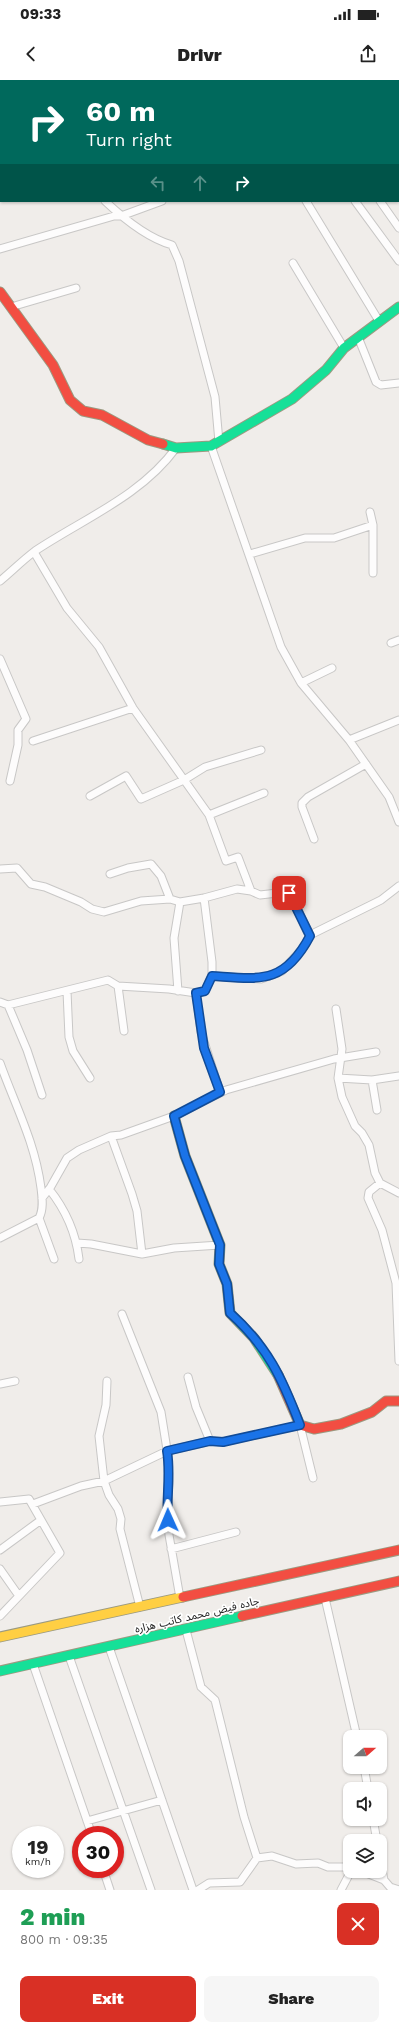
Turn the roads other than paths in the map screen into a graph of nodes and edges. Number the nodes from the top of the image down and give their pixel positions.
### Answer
1 (106, 202) edge
2 (159, 202) edge
3 (307, 202) edge
4 (356, 202) edge
5 (381, 202) edge
6 (121, 216) junction
7 (399, 228) edge
8 (0, 249) edge
9 (399, 262) edge
10 (294, 263) dead end
11 (76, 288) dead end
12 (0, 292) edge
13 (11, 307) junction
14 (399, 307) edge
15 (379, 321) junction
16 (358, 337) junction
17 (344, 348) junction
18 (399, 383) edge
19 (219, 442) junction
20 (211, 446) junction
21 (176, 448) junction
22 (370, 512) dead end
23 (373, 525) junction
24 (34, 552) junction
25 (250, 554) junction
26 (373, 573) dead end
27 (0, 581) edge
28 (399, 640) edge
29 (391, 643) dead end
30 (0, 659) edge
31 (332, 668) dead end
32 (301, 683) junction
33 (133, 708) junction
34 (399, 720) edge
35 (349, 740) junction
36 (33, 741) dead end
37 (261, 750) dead end
38 (366, 764) junction
39 (184, 780) junction
40 (10, 781) dead end
41 (264, 793) dead end
42 (90, 796) dead end
43 (209, 815) junction
44 (399, 822) edge
45 (314, 839) dead end
46 (0, 868) edge
47 (110, 874) dead end
48 (398, 888) edge
49 (251, 891) junction
50 (170, 898) junction
51 (204, 898) junction
52 (180, 902) junction
53 (310, 936) junction
54 (212, 976) junction
55 (118, 986) junction
56 (67, 991) junction
57 (178, 991) junction
58 (196, 993) junction
59 (0, 1002) edge
60 (8, 1005) junction
61 (336, 1009) dead end
62 (124, 1031) dead end
63 (376, 1052) dead end
64 (341, 1058) junction
65 (0, 1065) edge
66 (399, 1076) edge
67 (90, 1078) dead end
68 (338, 1078) junction
69 (372, 1080) junction
70 (220, 1092) junction
71 (42, 1095) dead end
72 (377, 1110) dead end
73 (174, 1116) junction
74 (111, 1136) junction
75 (380, 1183) junction
76 (49, 1189) junction
77 (399, 1193) edge
78 (42, 1198) junction
79 (38, 1218) junction
80 (0, 1238) edge
81 (77, 1243) junction
82 (220, 1245) junction
83 (142, 1254) junction
84 (54, 1259) dead end
85 (79, 1259) dead end
86 (122, 1314) dead end
87 (399, 1362) edge
88 (188, 1377) dead end
89 (15, 1381) dead end
90 (107, 1381) dead end
91 (0, 1384) edge
92 (399, 1401) edge
93 (300, 1425) junction
94 (210, 1441) junction
95 (167, 1451) junction
96 (313, 1478) dead end
97 (104, 1481) junction
98 (0, 1502) edge
99 (33, 1504) junction
100 (41, 1520) junction
101 (236, 1532) dead end
102 (171, 1548) junction
103 (0, 1550) edge
104 (399, 1550) edge
105 (0, 1569) edge
106 (399, 1581) edge
107 (19, 1596) junction
108 (180, 1598) junction
109 (325, 1598) junction
110 (140, 1607) junction
111 (0, 1616) edge
112 (186, 1630) junction
113 (0, 1637) edge
114 (109, 1647) junction
115 (69, 1656) junction
116 (33, 1664) junction
117 (0, 1671) edge
118 (355, 1730) edge
119 (162, 1800) junction
120 (123, 1810) junction
121 (87, 1821) junction
122 (89, 1826) edge
123 (257, 1858) junction
124 (343, 1867) edge
125 (106, 1878) edge
126 (347, 1878) edge
127 (379, 1878) edge
128 (384, 1880) joint
129 (210, 1887) edge
130 (110, 1890) edge
131 (151, 1890) edge
132 (194, 1890) edge
133 (198, 1890) edge
134 (341, 1890) edge
135 (399, 1890) edge

1 - 6 street
2 - 6 street
3 - 15 street
4 - 9 street
5 - 7 street
6 - 8 street
6 - 19 street
10 - 17 street
11 - 13 street
12 - 13 street
13 - 21 street
14 - 15 street
15 - 16 street
16 - 17 street
16 - 18 street
17 - 19 street
19 - 20 street
20 - 21 street
20 - 25 street
21 - 24 street
22 - 23 street
23 - 25 street
23 - 26 street
24 - 27 street
24 - 33 street
25 - 32 street
28 - 29 street
30 - 40 street
31 - 32 street
32 - 35 street
33 - 36 street
33 - 39 street
34 - 35 street
35 - 38 street
37 - 39 street
38 - 44 street
38 - 45 street
39 - 42 street
39 - 43 street
41 - 43 street
43 - 49 street
46 - 50 street
47 - 50 street
48 - 53 street
49 - 51 street
49 - 53 street
50 - 52 street
51 - 52 street
51 - 54 street
52 - 57 street
53 - 54 street
54 - 58 street
55 - 56 street
55 - 57 street
55 - 62 street
56 - 60 street
56 - 67 street
57 - 58 street
58 - 70 street
59 - 60 street
60 - 71 street
61 - 64 street
63 - 64 street
64 - 68 street
64 - 70 street
65 - 78 street
66 - 69 street
68 - 69 street
68 - 75 street
69 - 72 street
70 - 73 street
73 - 74 street
73 - 82 street
74 - 76 street
74 - 83 street
75 - 77 street
75 - 87 street
76 - 78 street
76 - 81 street
78 - 79 street
79 - 80 street
79 - 84 street
81 - 83 street
81 - 85 street
82 - 83 street
82 - 93 street
86 - 95 street
88 - 94 street
89 - 91 street
90 - 97 street
92 - 93 street
93 - 94 street
93 - 96 street
94 - 95 street
95 - 97 street
95 - 102 street
97 - 99 street
97 - 110 street
98 - 99 street
99 - 100 street
100 - 103 street
100 - 107 street
101 - 102 street
102 - 108 street
104 - 108 street
105 - 107 street
106 - 109 street, جاده فیض محمد کاتب هزاره
107 - 111 street
108 - 110 street
109 - 112 street, جاده فیض محمد کاتب هزاره
109 - 118 street
110 - 113 street
112 - 114 street, جاده فیض محمد کاتب هزاره
112 - 123 street
114 - 115 street, جاده فیض محمد کاتب هزاره
114 - 119 street
115 - 116 street, جاده فیض محمد کاتب هزاره
115 - 120 street
116 - 117 street, جاده فیض محمد کاتب هزاره
116 - 121 street
119 - 120 street
119 - 132 street
120 - 121 street
120 - 131 street
121 - 122 street
123 - 124 street
123 - 129 street
125 - 130 street
126 - 134 street
127 - 128 street
128 - 135 street
129 - 133 street

